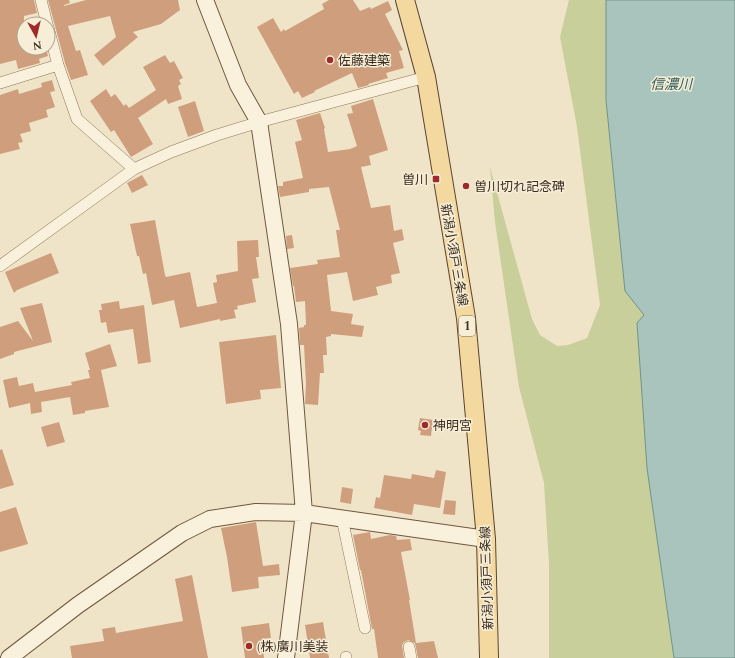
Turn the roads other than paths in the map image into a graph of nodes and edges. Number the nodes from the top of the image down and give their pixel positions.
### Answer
1 (40, 0) edge
2 (205, 0) edge
3 (405, 0) edge
4 (45, 16) edge
5 (56, 56) edge
6 (58, 65) junction
7 (426, 77) junction
8 (0, 83) edge
9 (259, 122) junction
10 (134, 169) junction
11 (0, 266) edge
12 (304, 513) junction
13 (342, 518) junction
14 (486, 539) junction
15 (365, 628) dead end
16 (408, 647) dead end
17 (9, 658) edge
18 (286, 658) edge
19 (411, 658) edge
20 (489, 658) edge

1 - 4 street
2 - 9 street
3 - 7 main road, 新潟小須戸三条線 / 1
5 - 6 street
6 - 8 street
6 - 10 street
7 - 9 street
7 - 14 main road, 新潟小須戸三条線 / 1
9 - 10 street
9 - 12 street
10 - 11 street
12 - 13 street
12 - 17 street
12 - 18 street
13 - 14 street
13 - 15 street
14 - 20 main road, 新潟小須戸三条線 / 1
16 - 19 street

